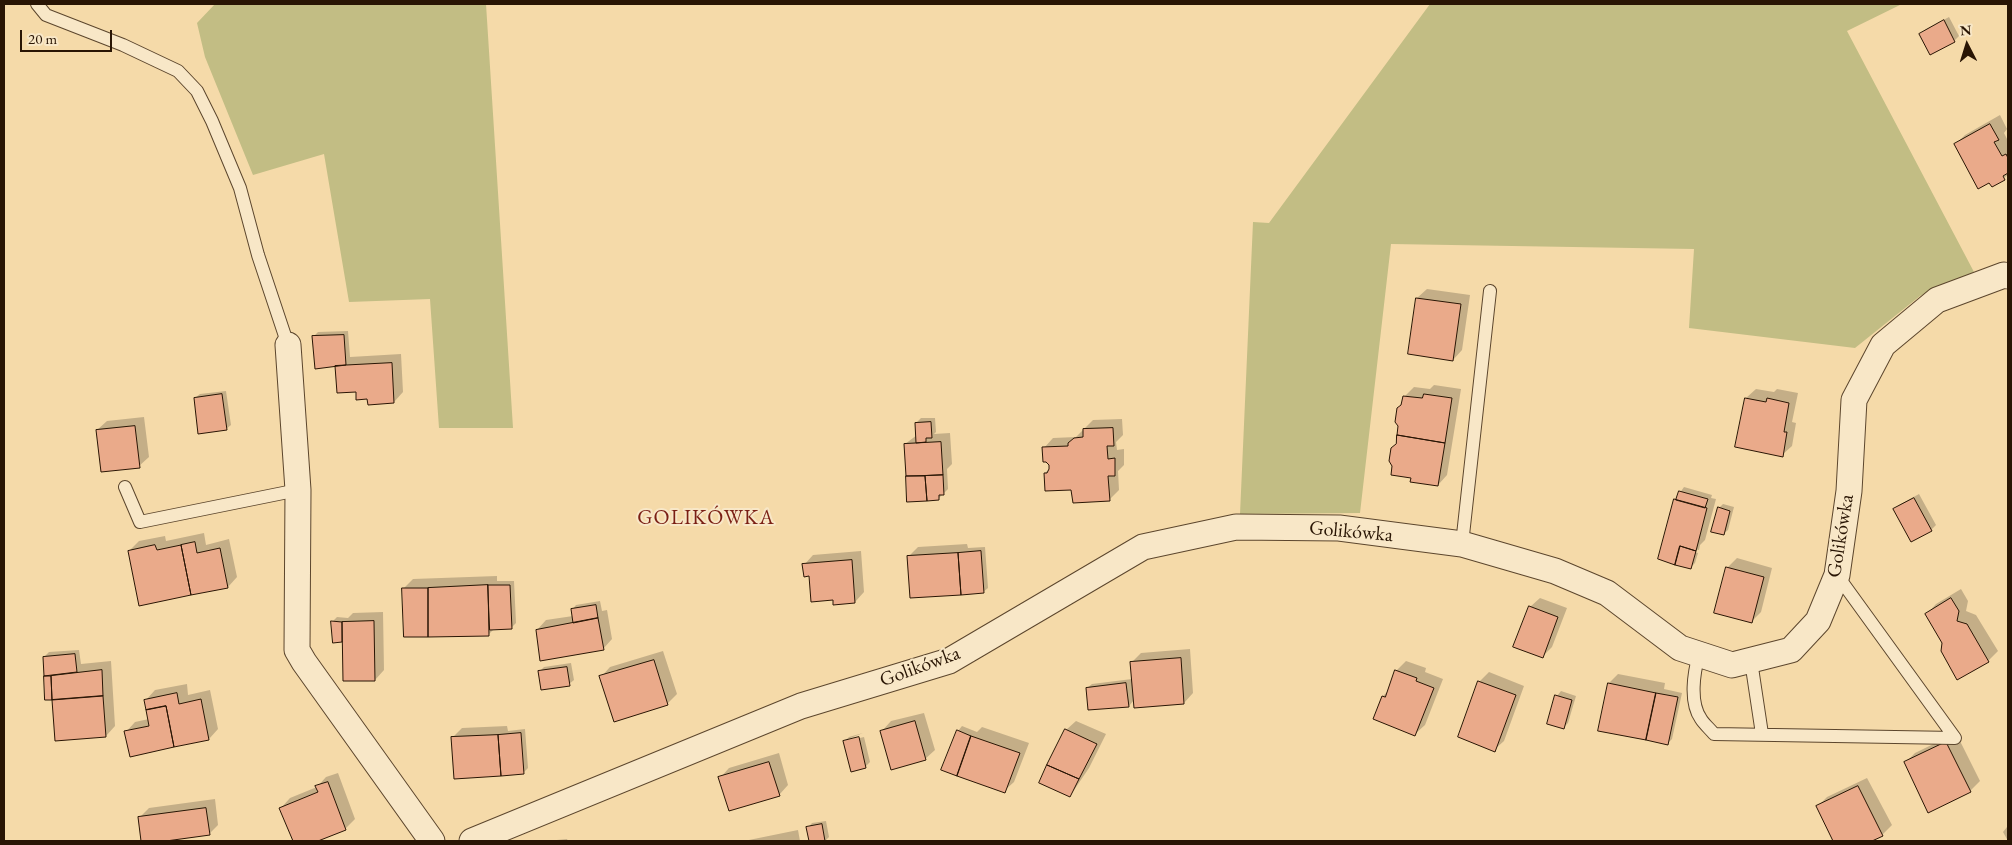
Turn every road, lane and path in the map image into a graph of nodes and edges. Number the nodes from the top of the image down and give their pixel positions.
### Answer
1 (37, 4) edge
2 (2008, 276) edge
3 (1490, 291) dead end
4 (288, 345) joint
5 (125, 487) dead end
6 (298, 490) junction
7 (1462, 544) junction
8 (1837, 575) junction
9 (1698, 654) junction
10 (1751, 661) junction
11 (1762, 734) junction
12 (432, 841) edge
13 (472, 841) edge

1 - 4 lane
2 - 8 street, Golikówka
3 - 7 lane
4 - 6 street
5 - 6 lane
6 - 12 street
7 - 9 street, Golikówka
7 - 13 street, Golikówka
8 - 10 street, Golikówka
8 - 11 lane
9 - 10 street, Golikówka
9 - 11 lane
10 - 11 lane

